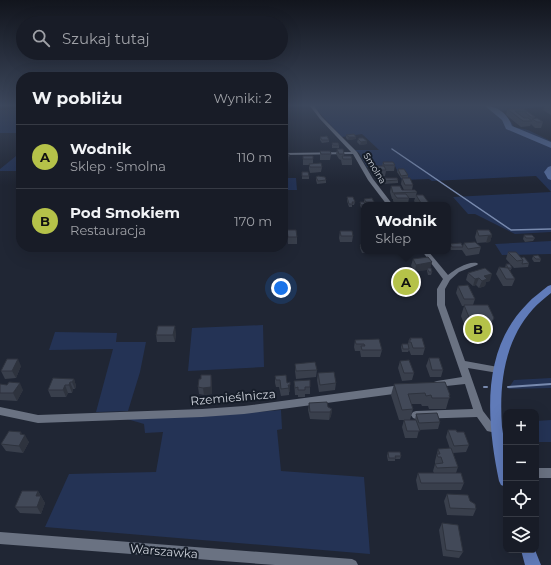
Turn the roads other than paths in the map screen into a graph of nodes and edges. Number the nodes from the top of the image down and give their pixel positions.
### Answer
1 (335, 132) edge
2 (355, 152) junction
3 (288, 154) edge
4 (388, 202) edge
5 (427, 254) edge
6 (475, 264) dead end
7 (446, 279) junction
8 (551, 288) edge
9 (462, 364) junction
10 (498, 370) junction
11 (467, 380) junction
12 (428, 386) edge
13 (413, 388) edge
14 (0, 411) edge
15 (479, 414) junction
16 (416, 415) edge
17 (496, 429) junction
18 (503, 464) edge
19 (539, 473) edge
20 (551, 474) edge
21 (0, 538) edge
22 (529, 553) edge
23 (352, 565) edge
24 (533, 565) edge

1 - 2 street, Smolna
2 - 3 street
2 - 4 street, Smolna
5 - 7 street
6 - 7 street
7 - 9 street
8 - 10 main road
9 - 10 street
9 - 11 street
10 - 17 main road
11 - 12 street
11 - 15 street
13 - 14 street, Rzemieślnicza
15 - 16 street
15 - 17 street
17 - 18 main road
19 - 20 street
21 - 23 street, Warszawka
22 - 24 main road

